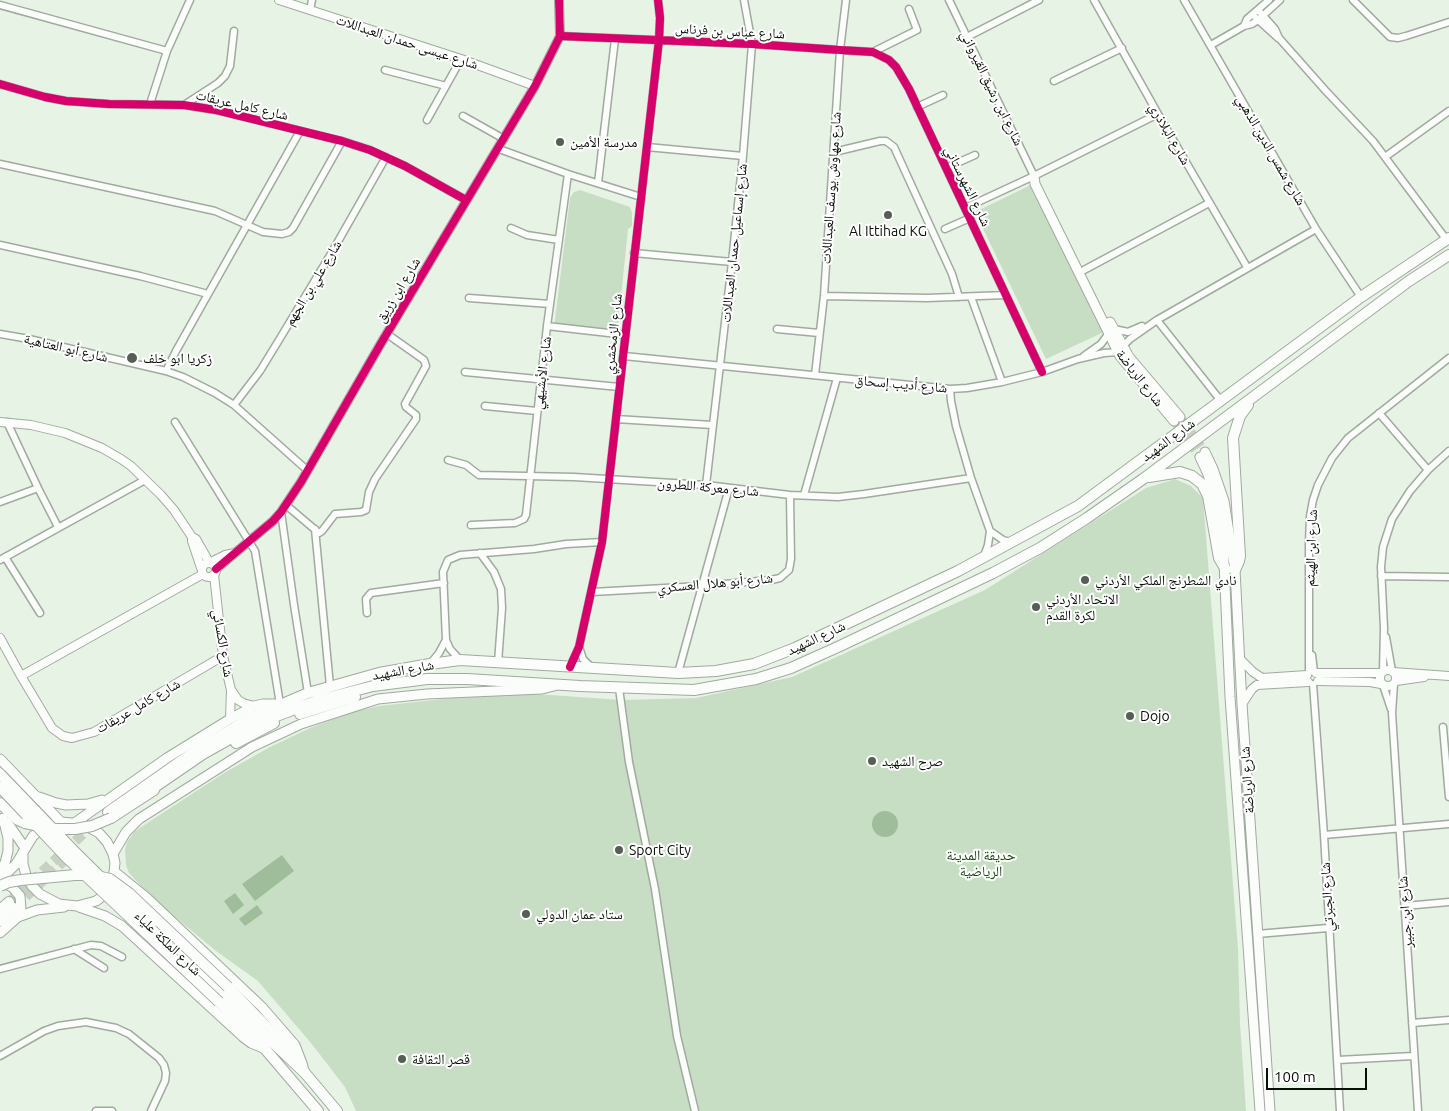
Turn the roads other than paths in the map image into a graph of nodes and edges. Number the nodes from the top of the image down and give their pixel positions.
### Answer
1 (190, 0) edge
2 (279, 0) edge
3 (312, 0) edge
4 (559, 0) edge
5 (658, 0) edge
6 (744, 0) edge
7 (846, 0) edge
8 (949, 0) edge
9 (1039, 0) edge
10 (1094, 0) edge
11 (1184, 0) edge
12 (1269, 0) edge
13 (1280, 0) edge
14 (1353, 0) edge
15 (0, 5) edge
16 (909, 9) dead end
17 (310, 10) junction
18 (1256, 12) junction
19 (1261, 18) junction
20 (1449, 22) edge
21 (1244, 26) junction
22 (234, 32) dead end
23 (560, 36) junction
24 (967, 37) junction
25 (615, 39) junction
26 (659, 40) junction
27 (752, 44) junction
28 (1211, 45) junction
29 (1122, 48) junction
30 (840, 50) junction
31 (167, 51) junction
32 (873, 52) junction
33 (462, 59) junction
34 (385, 70) dead end
35 (1054, 81) dead end
36 (0, 84) edge
37 (446, 86) junction
38 (535, 86) junction
39 (942, 95) dead end
40 (150, 104) junction
41 (184, 105) junction
42 (917, 107) junction
43 (1449, 111) edge
44 (1158, 114) junction
45 (463, 116) dead end
46 (427, 120) dead end
47 (300, 131) junction
48 (504, 139) junction
49 (342, 141) junction
50 (647, 146) junction
51 (499, 148) junction
52 (834, 152) junction
53 (974, 155) dead end
54 (743, 156) junction
55 (386, 157) junction
56 (1385, 157) junction
57 (0, 164) edge
58 (946, 168) junction
59 (568, 174) junction
60 (1034, 176) junction
61 (598, 183) junction
62 (641, 197) junction
63 (466, 200) junction
64 (1209, 203) junction
65 (965, 208) junction
66 (970, 218) junction
67 (246, 224) junction
68 (511, 228) dead end
69 (945, 229) dead end
70 (1316, 229) junction
71 (1448, 238) edge
72 (559, 240) junction
73 (0, 245) edge
74 (634, 253) junction
75 (1449, 255) edge
76 (732, 262) junction
77 (1247, 267) junction
78 (1084, 270) junction
79 (208, 294) junction
80 (1006, 295) junction
81 (824, 296) junction
82 (959, 297) junction
83 (971, 297) junction
84 (1362, 297) junction
85 (469, 298) dead end
86 (550, 304) junction
87 (1157, 320) junction
88 (547, 326) junction
89 (777, 330) dead end
90 (1111, 331) junction
91 (819, 333) junction
92 (0, 334) edge
93 (386, 334) junction
94 (626, 336) junction
95 (1120, 349) junction
96 (624, 356) junction
97 (1449, 358) edge
98 (1078, 359) junction
99 (720, 366) junction
100 (166, 370) junction
101 (465, 372) dead end
102 (1042, 372) junction
103 (815, 376) junction
104 (542, 378) junction
105 (837, 378) junction
106 (1002, 382) junction
107 (620, 387) junction
108 (950, 389) junction
109 (1253, 398) junction
110 (1221, 401) junction
111 (234, 405) junction
112 (485, 406) dead end
113 (538, 411) junction
114 (1379, 413) junction
115 (616, 419) junction
116 (1177, 419) tunnel mouth
117 (4, 422) edge
118 (175, 422) dead end
119 (712, 426) junction
120 (1449, 450) edge
121 (1202, 455) tunnel mouth
122 (448, 460) dead end
123 (307, 470) junction
124 (1428, 470) junction
125 (531, 476) junction
126 (971, 478) junction
127 (1143, 479) junction
128 (145, 480) junction
129 (610, 480) junction
130 (706, 485) junction
131 (38, 488) junction
132 (729, 488) junction
133 (790, 495) junction
134 (804, 495) junction
135 (0, 502) edge
136 (284, 508) junction
137 (471, 525) dead end
138 (58, 527) junction
139 (315, 529) junction
140 (990, 531) junction
141 (251, 541) junction
142 (602, 542) junction
143 (1011, 543) junction
144 (480, 553) junction
145 (984, 557) junction
146 (3, 559) edge
147 (209, 570) junction
148 (1230, 570) junction
149 (1381, 576) junction
150 (1449, 577) edge
151 (444, 583) junction
152 (702, 586) junction
153 (592, 592) junction
154 (40, 613) dead end
155 (367, 613) dead end
156 (1384, 628) junction
157 (0, 638) edge
158 (446, 640) junction
159 (579, 647) junction
160 (223, 656) junction
161 (1239, 658) junction
162 (460, 660) junction
163 (498, 663) junction
164 (430, 664) junction
165 (570, 667) junction
166 (592, 669) junction
167 (1382, 672) junction
168 (1393, 672) junction
169 (678, 674) junction
170 (1436, 675) junction
171 (21, 676) junction
172 (1449, 676) edge
173 (1312, 677) junction
174 (401, 683) junction
175 (1395, 683) junction
176 (559, 684) junction
177 (1382, 685) junction
178 (330, 686) junction
179 (619, 688) junction
180 (231, 690) junction
181 (308, 693) junction
182 (280, 704) junction
183 (1242, 704) junction
184 (254, 706) junction
185 (1392, 713) junction
186 (230, 719) junction
187 (1443, 727) dead end
188 (0, 759) edge
189 (1236, 768) junction
190 (1246, 768) junction
191 (0, 774) edge
192 (0, 787) edge
193 (35, 795) junction
194 (109, 797) junction
195 (1449, 797) edge
196 (0, 803) edge
197 (1, 816) edge
198 (61, 822) junction
199 (76, 822) junction
200 (1449, 824) edge
201 (1400, 828) junction
202 (1324, 835) junction
203 (120, 839) junction
204 (24, 850) junction
205 (113, 854) junction
206 (0, 871) edge
207 (118, 875) junction
208 (0, 883) edge
209 (147, 898) junction
210 (1449, 902) edge
211 (73, 906) junction
212 (1405, 906) junction
213 (14, 909) junction
214 (0, 910) edge
215 (0, 921) edge
216 (122, 926) junction
217 (1328, 928) junction
218 (0, 933) edge
219 (1257, 934) junction
220 (74, 950) junction
221 (122, 957) dead end
222 (104, 968) dead end
223 (0, 969) edge
224 (223, 995) junction
225 (1449, 1020) edge
226 (1412, 1023) junction
227 (266, 1050) junction
228 (0, 1056) edge
229 (1413, 1056) junction
230 (1338, 1060) junction
231 (305, 1073) junction
232 (96, 1111) edge
233 (112, 1111) edge
234 (151, 1111) edge
235 (318, 1111) edge
236 (337, 1111) edge
237 (695, 1111) edge
238 (1260, 1111) edge
239 (1270, 1111) edge
240 (1340, 1111) edge
241 (1418, 1111) edge

1 - 31 street
2 - 17 street, شارع عيسى حمدان العبداللات
3 - 17 street
4 - 23 street, شارع ابن زريق
5 - 26 street, شارع الزمخشري
6 - 27 street, شارع إسماعيل حمدان العبداللات
7 - 30 street, شارع مهاوش يوسف العبداللات
8 - 24 street, شارع ابن رشيق القيرواني
9 - 24 street
10 - 29 street, شارع البلاذري
11 - 28 street, شارع شمس الدين الذهبي
12 - 18 street
13 - 19 street
14 - 20 street
15 - 31 street
16 - 32 street
17 - 33 street, شارع عيسى حمدان العبداللات
18 - 19 street
18 - 21 street
19 - 21 street
19 - 56 street
21 - 28 street
22 - 41 street
23 - 25 street, شارع عباس بن فرناس
23 - 38 street, شارع ابن زريق
24 - 60 street, شارع ابن رشيق القيرواني
25 - 26 street, شارع عباس بن فرناس
25 - 61 street
26 - 27 street, شارع عباس بن فرناس
26 - 50 street, شارع الزمخشري
27 - 30 street, شارع عباس بن فرناس
27 - 54 street, شارع إسماعيل حمدان العبداللات
28 - 70 street, شارع شمس الدين الذهبي
29 - 35 street
29 - 44 street, شارع البلاذري
30 - 32 street, شارع الشهرستاني
30 - 52 street, شارع مهاوش يوسف العبداللات
31 - 40 street
32 - 42 street, شارع الشهرستاني
33 - 37 street
33 - 38 street, شارع عيسى حمدان العبداللات
34 - 37 street
36 - 40 street, شارع كامل عريقات
37 - 46 street
38 - 48 street, شارع ابن زريق
39 - 42 street
40 - 41 street, شارع كامل عريقات
41 - 47 street, شارع كامل عريقات
42 - 58 street, شارع الشهرستاني
43 - 56 street
44 - 60 street
44 - 64 street, شارع البلاذري
45 - 48 street
47 - 49 street, شارع كامل عريقات
47 - 67 street
48 - 51 street, شارع ابن زريق
49 - 55 street, شارع كامل عريقات
49 - 67 street
50 - 54 street
50 - 62 street, شارع الزمخشري
51 - 59 street
51 - 63 street, شارع ابن زريق
52 - 81 street, شارع مهاوش يوسف العبداللات
52 - 82 street
53 - 58 street
54 - 76 street, شارع إسماعيل حمدان العبداللات
55 - 63 street, شارع كامل عريقات
55 - 111 street, شارع علي بن الجهم
56 - 71 street
57 - 67 street
58 - 65 street, شارع الشهرستاني
59 - 61 street
59 - 72 street, شارع الأبشيهي
60 - 65 street
60 - 78 main road, شارع ابن رشيق القيرواني
60 - 90 main road, شارع ابن رشيق القيرواني
61 - 62 street
62 - 74 street, شارع الزمخشري
63 - 93 street, شارع ابن زريق
64 - 77 street, شارع البلاذري
64 - 78 street
65 - 66 street, شارع الشهرستاني
66 - 69 street
66 - 80 street, شارع الشهرستاني
67 - 79 street
68 - 72 street
70 - 77 street
70 - 84 street, شارع شمس الدين الذهبي
71 - 84 main road, شارع الشهيد
72 - 86 street, شارع الأبشيهي
73 - 79 street
74 - 76 street
74 - 94 street, شارع الزمخشري
75 - 109 main road, شارع الشهيد
76 - 99 street, شارع إسماعيل حمدان العبداللات
77 - 87 street
78 - 90 main road, شارع ابن رشيق القيرواني
79 - 100 street
80 - 83 street
80 - 102 street, شارع الشهرستاني
81 - 82 street
81 - 91 street, شارع مهاوش يوسف العبداللات
82 - 83 street
83 - 106 street
84 - 110 main road, شارع الشهيد
85 - 86 street
86 - 88 street, شارع الأبشيهي
87 - 90 street
87 - 95 street
87 - 110 street
88 - 94 street
88 - 104 street, شارع الأبشيهي
89 - 91 street
90 - 95 main road, شارع الرياضة
90 - 98 street, شارع أديب إسحاق
91 - 103 street, شارع مهاوش يوسف العبداللات
92 - 100 street, شارع أبو العتاهية
93 - 123 street, شارع ابن زريق
93 - 139 street
94 - 96 street, شارع الزمخشري
95 - 98 street, شارع أديب إسحاق
95 - 116 main road, شارع الرياضة
96 - 99 street, شارع أديب إسحاق
96 - 107 street, شارع الزمخشري
97 - 114 street, شارع ابن الهيثم
98 - 102 street, شارع أديب إسحاق
99 - 103 street, شارع أديب إسحاق
99 - 119 street, شارع إسماعيل حمدان العبداللات
100 - 111 street, شارع أبو العتاهية
101 - 104 street
102 - 106 street, شارع أديب إسحاق
103 - 105 street, شارع أديب إسحاق
104 - 107 street
104 - 113 street, شارع الأبشيهي
105 - 108 street, شارع أديب إسحاق
105 - 134 street
106 - 108 street, شارع أديب إسحاق
107 - 115 street, شارع الزمخشري
108 - 126 street
109 - 127 main road, شارع الشهيد
109 - 148 main road
110 - 143 main road, شارع الشهيد
111 - 123 street, شارع أبو العتاهية
112 - 113 street
113 - 125 street, شارع الأبشيهي
114 - 124 street
114 - 173 street, شارع ابن الهيثم
115 - 119 street
115 - 129 street, شارع الزمخشري
117 - 128 street, شارع الكسائي
117 - 131 street
118 - 141 street
119 - 130 street, شارع إسماعيل حمدان العبداللات
120 - 124 street
121 - 148 main road, شارع الرياضة
122 - 125 street, شارع معركة اللطرون
123 - 136 street, شارع ابن زريق
124 - 149 street
125 - 129 street, شارع معركة اللطرون
125 - 137 street, شارع الأبشيهي
126 - 134 street, شارع معركة اللطرون
126 - 140 street
127 - 148 main road
127 - 179 main road, شارع الشهيد
128 - 138 street
128 - 147 street, شارع الكسائي
129 - 130 street, شارع معركة اللطرون
129 - 142 street, شارع الزمخشري
130 - 132 street, شارع معركة اللطرون
131 - 135 street
131 - 138 street
132 - 133 street, شارع معركة اللطرون
132 - 152 street
133 - 134 street, شارع معركة اللطرون
133 - 152 street, شارع أبو هلال العسكري
136 - 139 street
136 - 141 street, شارع ابن زريق
136 - 181 street
138 - 146 street
139 - 178 street
140 - 143 street
140 - 145 street
141 - 147 street, شارع ابن زريق
141 - 182 street
142 - 144 street
142 - 153 street, شارع الزمخشري
143 - 145 main road, شارع الشهيد
144 - 151 street
144 - 163 street
145 - 169 main road, شارع الشهيد
146 - 154 street
147 - 160 street, شارع الكسائي
147 - 171 street
148 - 161 main road, شارع الرياضة
148 - 189 main road, شارع الرياضة
149 - 150 street
149 - 156 street
151 - 155 street
151 - 158 street
152 - 153 street, شارع أبو هلال العسكري
152 - 169 street
153 - 159 street, شارع الزمخشري
156 - 167 street
156 - 168 street
157 - 171 street, شارع كامل عريقات
158 - 162 street
158 - 164 street
159 - 165 street, شارع الزمخشري
159 - 166 street
160 - 171 street, شارع كامل عريقات
160 - 180 street, شارع الكسائي
161 - 173 street
161 - 183 main road, شارع الرياضة
162 - 163 main road, شارع الشهيد
162 - 164 main road, شارع الشهيد
163 - 165 main road, شارع الشهيد
164 - 178 main road, شارع الشهيد
165 - 166 main road, شارع الشهيد
166 - 169 main road, شارع الشهيد
167 - 168 street
167 - 173 street
167 - 177 street
168 - 170 street
168 - 175 street
170 - 172 street
170 - 175 street
173 - 177 street
173 - 183 street
173 - 202 street, شارع الجبرتي
174 - 176 main road, شارع الشهيد
174 - 182 main road, شارع الشهيد
174 - 196 main road, bridge
175 - 177 street
175 - 185 street, شارع ابن جبير
176 - 179 main road, شارع الشهيد
176 - 203 main road
177 - 185 street, شارع ابن جبير
178 - 181 main road, شارع الشهيد
179 - 237 street
180 - 184 street, شارع الكسائي
180 - 186 street, شارع الكسائي
181 - 182 main road, شارع الشهيد
182 - 184 main road
183 - 190 main road, شارع الرياضة
184 - 186 main road
185 - 201 street, شارع ابن جبير
186 - 194 main road
187 - 195 street
188 - 193 main road
189 - 190 main road
189 - 238 main road, شارع الرياضة
190 - 219 main road, شارع الرياضة
191 - 224 main road, شارع الملكة علياء, bridge
192 - 224 main road, شارع الملكة علياء, bridge
193 - 194 main road
193 - 198 main road
194 - 199 main road
197 - 204 main road
197 - 206 main road
198 - 199 main road
198 - 204 main road
199 - 205 main road
200 - 201 street
201 - 202 street
201 - 212 street, شارع ابن جبير
202 - 217 street, شارع الجبرتي
203 - 205 main road
203 - 207 main road
204 - 208 main road
204 - 211 main road
205 - 207 main road
207 - 209 main road
207 - 211 main road
208 - 213 main road
208 - 224 main road, bridge
209 - 216 main road
209 - 231 main road
210 - 212 street
211 - 213 main road
211 - 216 main road
212 - 226 street, شارع ابن جبير
213 - 214 main road
213 - 215 main road
213 - 218 main road
216 - 227 main road
217 - 219 street
217 - 230 street, شارع الجبرتي
219 - 239 main road, شارع الرياضة
220 - 221 street
220 - 222 street
220 - 223 street
224 - 227 main road, شارع الملكة علياء
224 - 231 main road
225 - 226 street
226 - 229 street, شارع ابن جبير
227 - 235 main road, شارع الملكة علياء
228 - 234 street
229 - 230 street
229 - 241 street, شارع ابن جبير
230 - 240 street, شارع الجبرتي
231 - 236 main road
232 - 233 street

